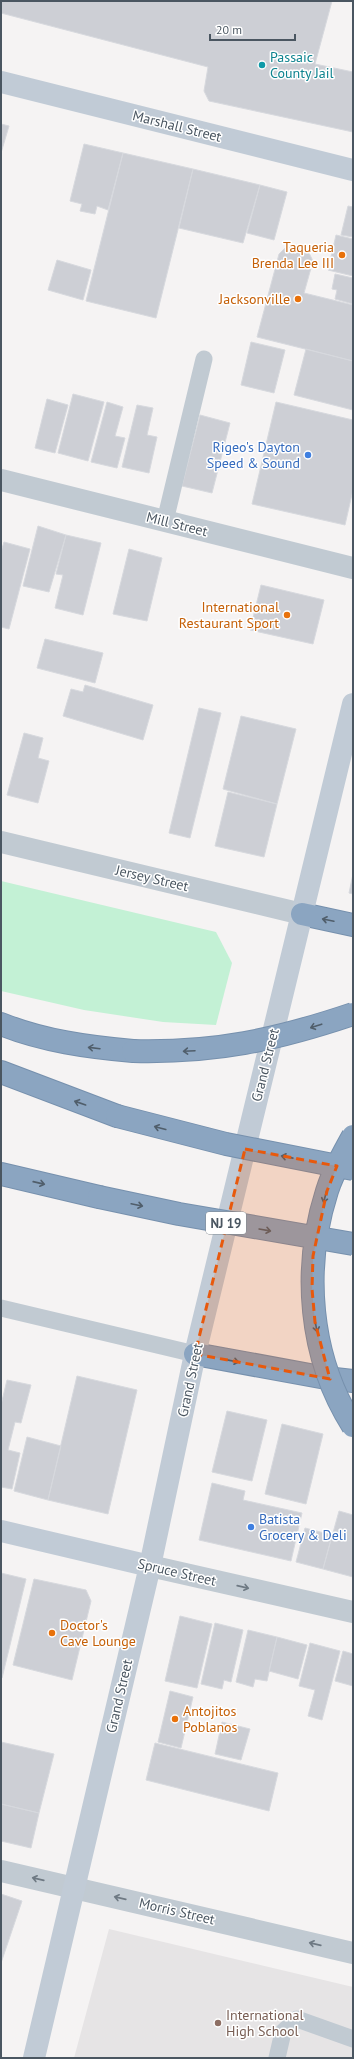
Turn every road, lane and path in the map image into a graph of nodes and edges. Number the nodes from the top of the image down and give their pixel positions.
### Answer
1 (1, 82) edge
2 (353, 170) edge
3 (204, 359) dead end
4 (1, 480) edge
5 (165, 521) junction
6 (353, 568) edge
7 (353, 704) edge
8 (1, 842) edge
9 (302, 914) junction
10 (353, 925) edge
11 (353, 1014) edge
12 (1, 1024) edge
13 (1, 1072) edge
14 (353, 1136) edge
15 (353, 1169) edge
16 (1, 1174) edge
17 (353, 1244) edge
18 (1, 1308) edge
19 (195, 1354) junction
20 (353, 1381) edge
21 (353, 1426) edge
22 (1, 1531) edge
23 (150, 1566) junction
24 (353, 1612) edge
25 (1, 1871) edge
26 (74, 1887) junction
27 (353, 1952) edge
28 (353, 2039) edge
29 (34, 2058) edge
30 (277, 2058) edge

1 - 2 main road, Marshall Street
3 - 5 lane
4 - 5 street, Mill Street
5 - 6 street, Mill Street
7 - 9 main road, Grand Street
8 - 9 street, Jersey Street
10 -> 9 highway
9 - 19 main road, Grand Street
11 -> 12 highway, bridge
15 -> 13 highway, bridge
14 -> 21 highway, bridge
16 -> 17 highway, NJ 19, bridge
18 - 19 lane
19 -> 20 highway
19 - 23 main road, Grand Street
22 - 23 main road, Spruce Street
23 -> 24 street, Spruce Street
23 - 26 main road, Grand Street
26 -> 25 street, Morris Street
27 -> 26 street, Morris Street
26 - 29 main road, Grand Street
28 - 30 lane

